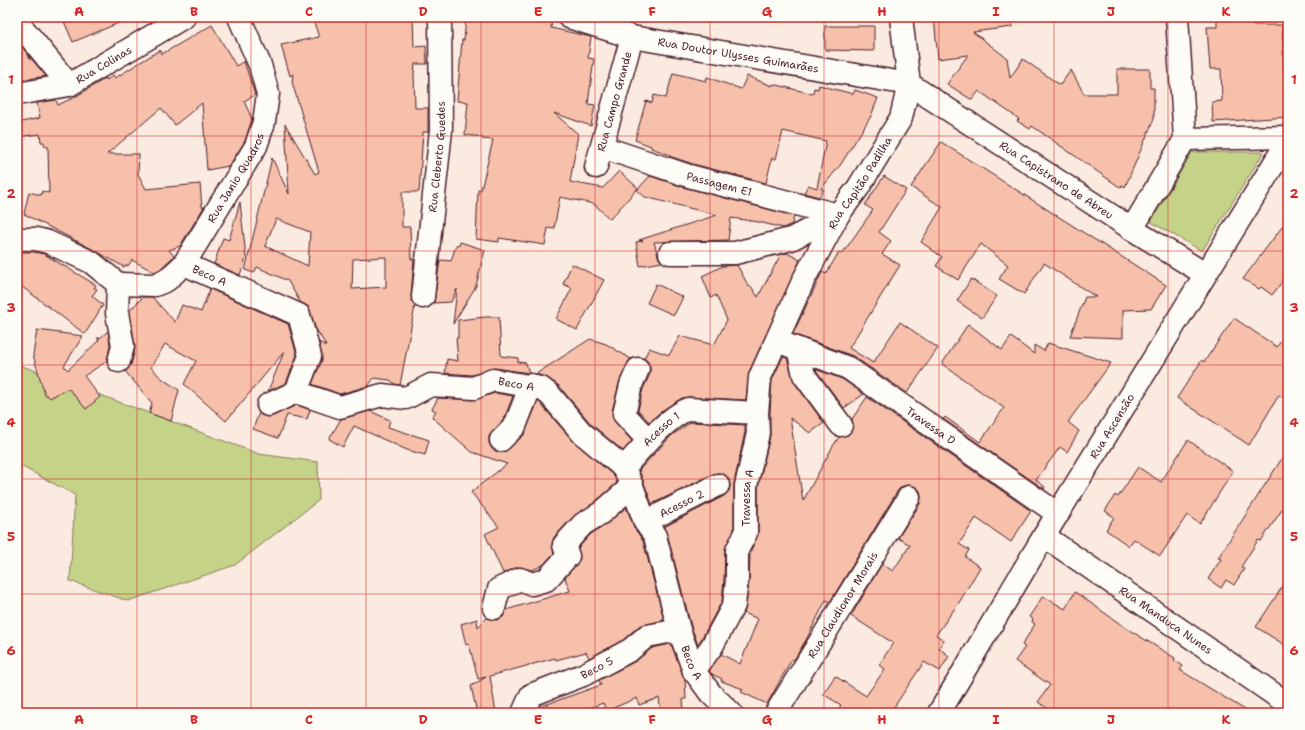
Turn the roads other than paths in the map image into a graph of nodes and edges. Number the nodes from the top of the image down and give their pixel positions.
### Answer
1 (184, 17) edge
2 (239, 17) edge
3 (440, 17) edge
4 (569, 17) edge
5 (901, 17) edge
6 (1177, 17) edge
7 (17, 21) edge
8 (632, 37) junction
9 (910, 84) junction
10 (69, 85) junction
11 (17, 94) edge
12 (1288, 137) edge
13 (1184, 139) junction
14 (1288, 141) edge
15 (599, 157) joint
16 (838, 215) junction
17 (1132, 229) junction
18 (17, 239) edge
19 (670, 253) dead end
20 (184, 264) junction
21 (1205, 274) junction
22 (118, 284) junction
23 (423, 297) dead end
24 (777, 341) junction
25 (798, 349) junction
26 (119, 361) dead end
27 (638, 369) dead end
28 (536, 387) junction
29 (296, 392) junction
30 (268, 405) dead end
31 (757, 414) junction
32 (842, 425) dead end
33 (501, 440) dead end
34 (648, 440) junction
35 (628, 477) junction
36 (718, 485) dead end
37 (910, 497) dead end
38 (1058, 514) junction
39 (644, 522) junction
40 (1044, 536) junction
41 (494, 608) dead end
42 (679, 630) junction
43 (694, 671) junction
44 (1288, 704) edge
45 (523, 713) edge
46 (731, 713) edge
47 (776, 713) edge
48 (939, 713) edge

1 - 10 street, Rua Colinas
2 - 20 street, Rua Janio Quadros
3 - 23 street, Rua Cleberto Guedes
4 - 8 street, Rua Doutor Ulysses Guimarães
5 - 9 street, Rua Capitão Padilha
6 - 13 street
7 - 10 street
8 - 9 street, Rua Doutor Ulysses Guimarães
8 - 15 street, Rua Campo Grande
9 - 16 street, Rua Capitão Padilha
9 - 17 street, Rua Capistrano de Abreu
10 - 11 street, Rua Colinas
12 - 13 street
13 - 17 street
14 - 21 street, Rua Ascensão
15 - 16 street, Passagem E1
16 - 19 street
16 - 24 street, Rua Capitão Padilha
17 - 21 street, Rua Capistrano de Abreu
18 - 22 street
20 - 22 street, Rua Janio Quadros
20 - 29 street, Beco A
21 - 38 street, Rua Ascensão
22 - 26 street
24 - 25 street, Travessa D
24 - 31 street, Travessa A
25 - 32 street
25 - 38 street, Travessa D
27 - 34 street
28 - 29 street, Beco A
28 - 33 street
28 - 35 street, Beco A
29 - 30 street
31 - 34 street, Acesso 1
31 - 43 street, Travessa A
34 - 35 street, Acesso 1
35 - 39 street, Beco A
35 - 41 street, Acesso 1
36 - 39 street, Acesso 2
37 - 47 street, Rua Claudionor Morais
38 - 40 street, Rua Ascensão
39 - 42 street, Beco A
40 - 44 street, Rua Manduca Nunes
40 - 48 street, Rua Ascensão
42 - 43 street, Beco A
42 - 45 street, Beco 5
43 - 46 street, Beco A

